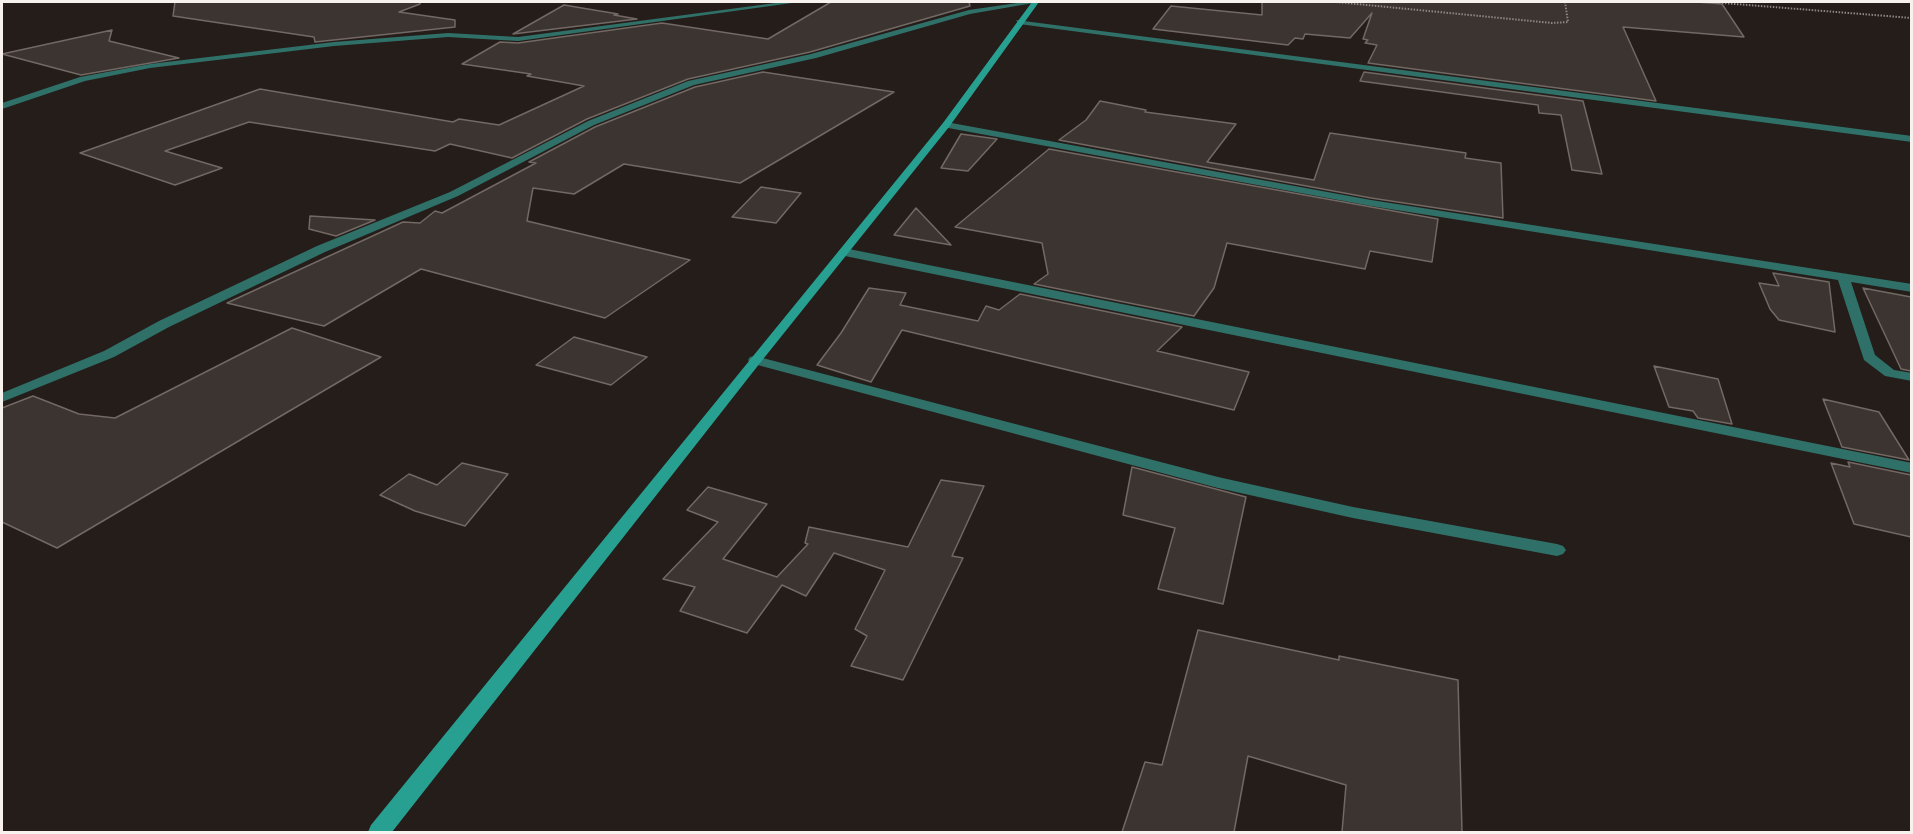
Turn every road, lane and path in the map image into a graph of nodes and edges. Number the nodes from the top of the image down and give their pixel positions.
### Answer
1 (795, 2) edge
2 (1035, 2) edge
3 (1336, 2) edge
4 (1565, 2) edge
5 (1710, 2) edge
6 (1911, 18) edge
7 (1019, 22) junction
8 (2, 106) edge
9 (946, 125) junction
10 (1911, 139) edge
11 (844, 252) junction
12 (1843, 277) junction
13 (1911, 288) edge
14 (754, 360) junction
15 (1911, 377) edge
16 (2, 398) edge
17 (1911, 468) edge
18 (1557, 550) dead end
19 (379, 832) edge

1 - 8 street
2 - 7 main road
2 - 16 street
3 - 4 path
5 - 6 path
7 - 9 main road
7 - 10 street
9 - 11 main road
9 - 12 street
11 - 14 main road
11 - 17 street
12 - 13 street
12 - 15 street
14 - 18 street
14 - 19 main road

